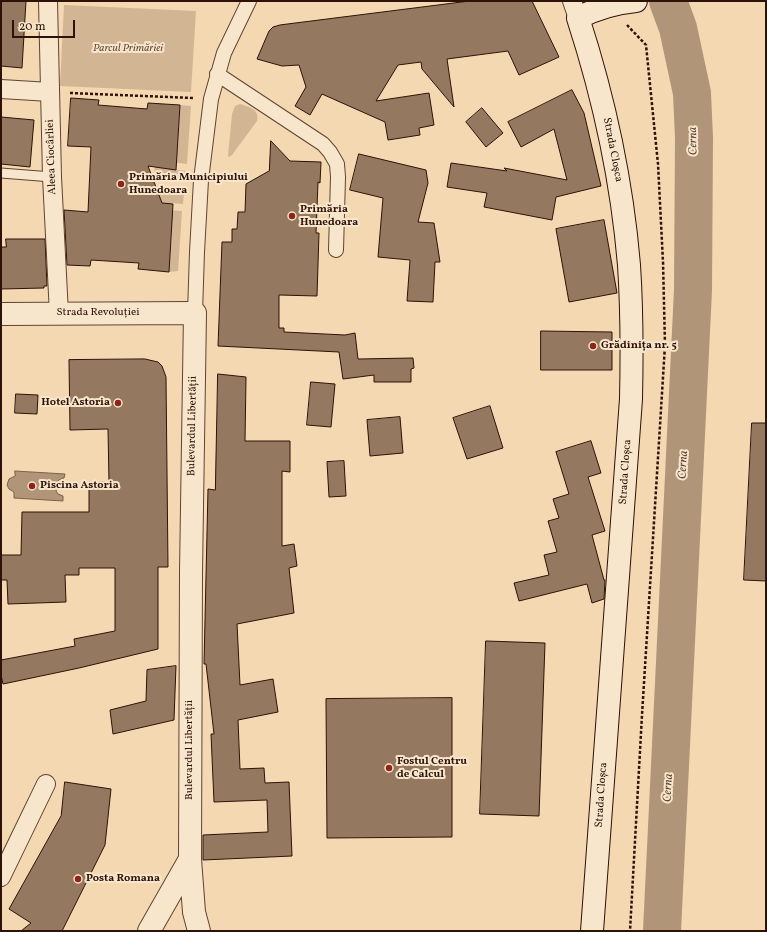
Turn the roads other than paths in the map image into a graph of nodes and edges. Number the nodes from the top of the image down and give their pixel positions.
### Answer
1 (48, 1) edge
2 (249, 1) edge
3 (630, 2) edge
4 (575, 10) edge
5 (217, 74) junction
6 (1, 89) edge
7 (50, 92) junction
8 (1, 173) edge
9 (52, 177) junction
10 (336, 250) dead end
11 (195, 313) junction
12 (1, 314) edge
13 (59, 314) junction
14 (46, 784) dead end
15 (190, 859) junction
16 (1, 877) edge
17 (149, 931) edge
18 (199, 931) edge
19 (592, 931) edge

1 - 7 street, Aleea Ciocârliei
2 - 5 street, Bulevardul Libertății
3 - 4 main road
4 - 19 main road, Strada Cloșca
5 - 10 street
5 - 11 street, Bulevardul Libertății
6 - 7 street
7 - 9 street, Aleea Ciocârliei
8 - 9 lane
9 - 13 street, Aleea Ciocârliei
11 - 13 main road, Strada Revoluției
11 - 15 main road, Bulevardul Libertății
12 - 13 main road, Strada Revoluției
14 - 16 street
15 - 17 main road, Bulevardul Libertății
15 - 18 main road, Bulevardul Libertății

